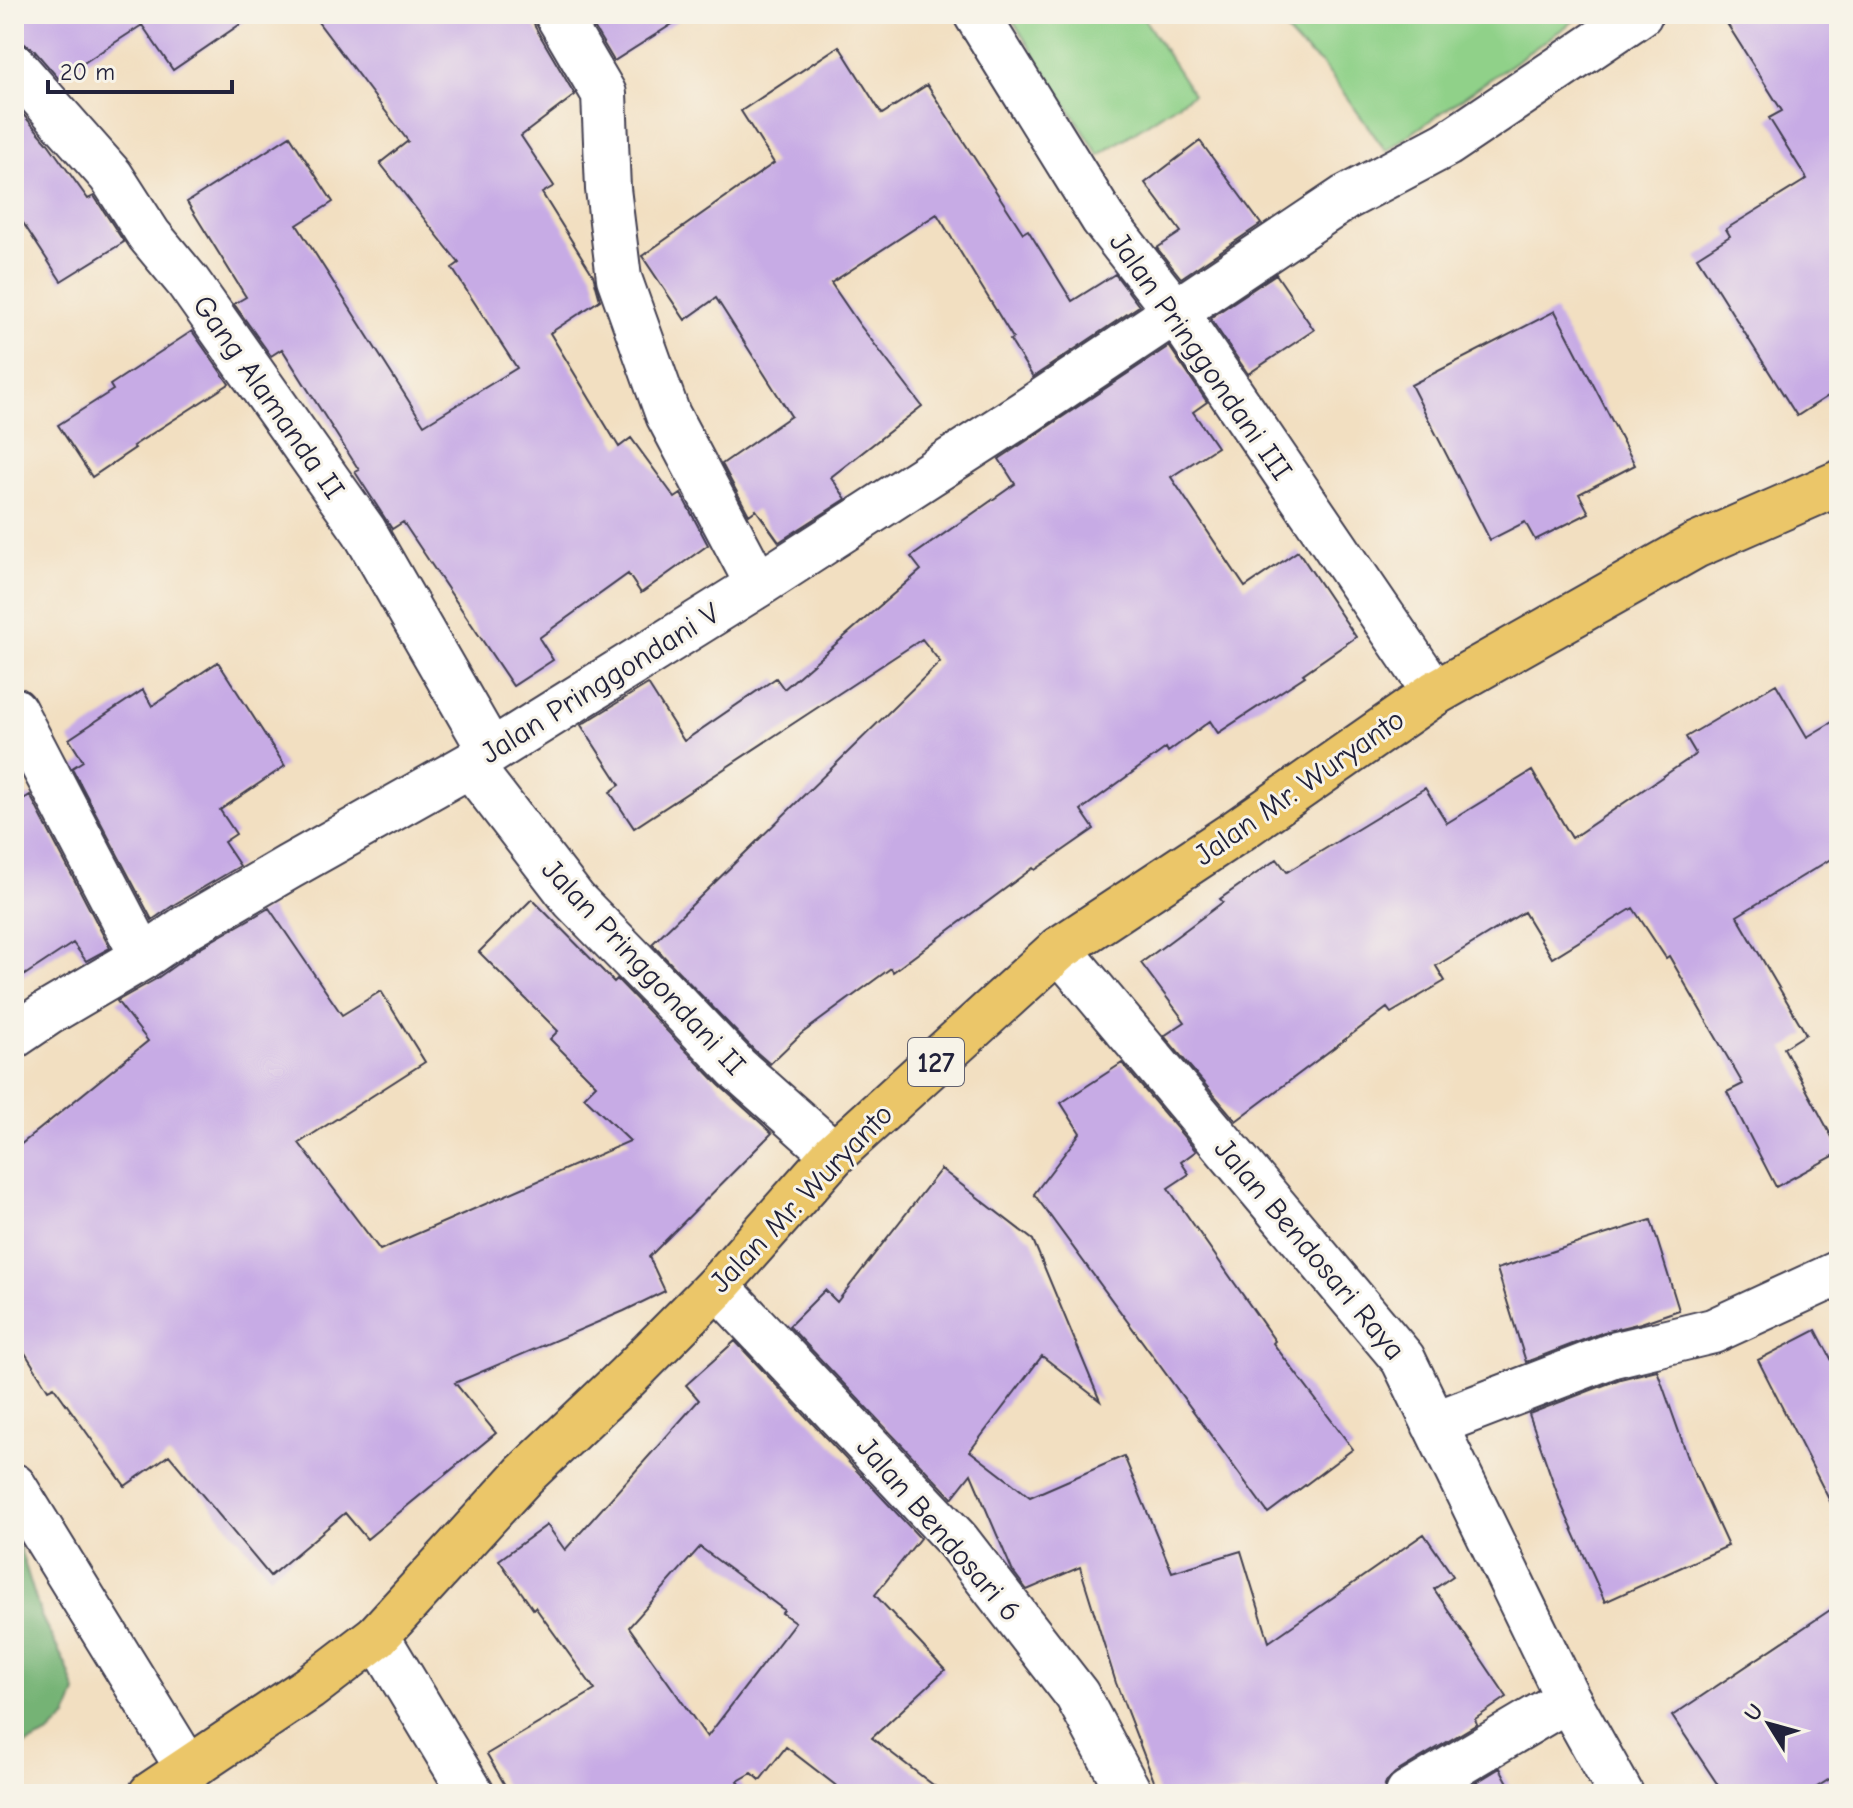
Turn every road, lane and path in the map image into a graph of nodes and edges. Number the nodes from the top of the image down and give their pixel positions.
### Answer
1 (557, 14) edge
2 (976, 14) edge
3 (1640, 14) edge
4 (14, 66) edge
5 (1175, 311) junction
6 (1839, 483) edge
7 (758, 585) junction
8 (1435, 693) junction
9 (14, 710) edge
10 (481, 758) junction
11 (1059, 949) junction
12 (143, 957) junction
13 (14, 1036) edge
14 (834, 1154) junction
15 (1839, 1273) edge
16 (717, 1286) junction
17 (1434, 1424) junction
18 (14, 1486) edge
19 (377, 1636) junction
20 (1568, 1699) junction
21 (189, 1770) junction
22 (151, 1794) edge
23 (472, 1794) edge
24 (1130, 1794) edge
25 (1408, 1794) edge
26 (1621, 1794) edge

1 - 7 street
2 - 5 street, Jalan Pringgondani III
3 - 5 street, Jalan Pringgondani V
4 - 10 street, Gang Alamanda II
5 - 7 street, Jalan Pringgondani V
5 - 8 street, Jalan Pringgondani III
6 - 8 main road, Jalan Mr. Wuryanto / 127
7 - 10 street, Jalan Pringgondani V
8 - 11 main road, Jalan Mr. Wuryanto / 127
9 - 12 street
10 - 12 street, Jalan Pringgondani V
10 - 14 street, Jalan Pringgondani II
11 - 14 main road, Jalan Mr. Wuryanto / 127
11 - 17 street, Jalan Bendosari Raya
12 - 13 street, Jalan Pringgondani V
14 - 16 main road, Jalan Mr. Wuryanto / 127
15 - 17 street
16 - 19 main road, Jalan Mr. Wuryanto / 127
16 - 24 street, Jalan Bendosari 6
17 - 20 street, Jalan Bendosari Raya
18 - 21 street
19 - 21 main road, Jalan Mr. Wuryanto / 127
19 - 23 street
20 - 25 street
20 - 26 street, Jalan Bendosari Raya
21 - 22 main road, Jalan Mr. Wuryanto / 127

